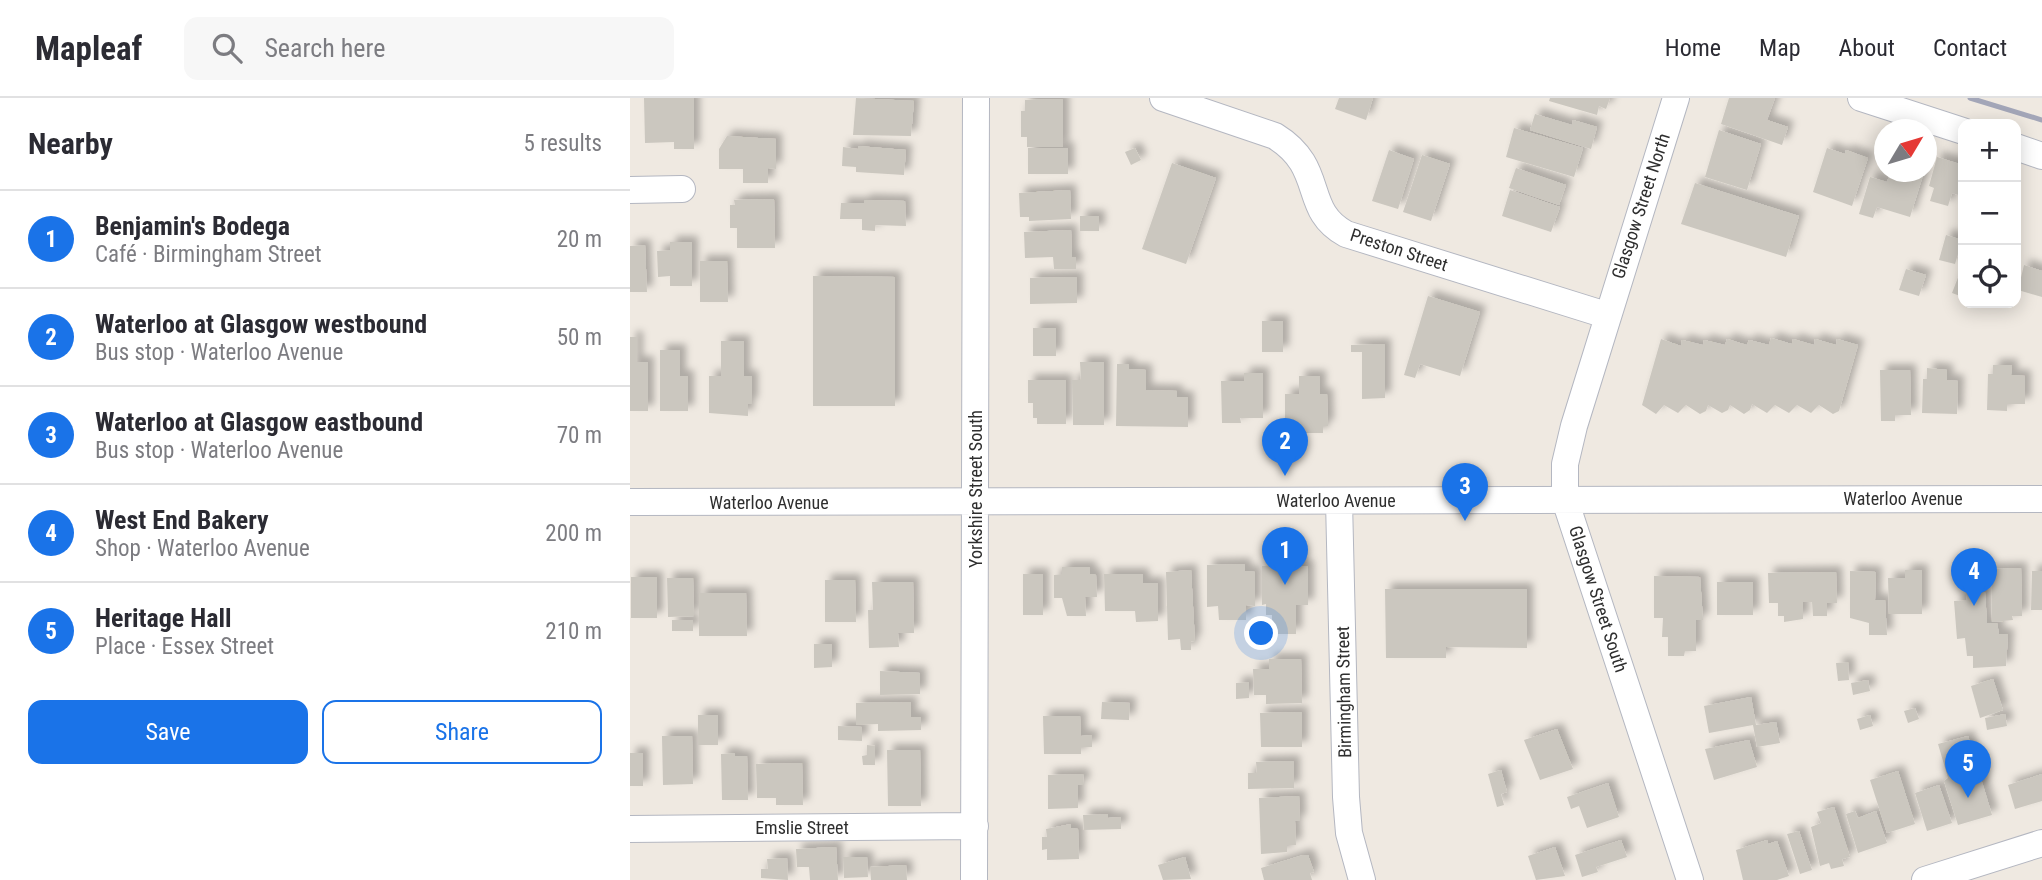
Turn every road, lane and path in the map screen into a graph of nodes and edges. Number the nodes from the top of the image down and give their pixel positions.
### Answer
1 (976, 98) edge
2 (1163, 98) edge
3 (1676, 98) edge
4 (1861, 98) edge
5 (1958, 129) edge
6 (2021, 150) edge
7 (2042, 156) edge
8 (682, 189) dead end
9 (630, 190) edge
10 (1606, 315) junction
11 (2042, 499) edge
12 (1565, 500) junction
13 (1339, 501) junction
14 (630, 502) edge
15 (977, 503) junction
16 (975, 826) junction
17 (630, 829) edge
18 (2042, 844) edge
19 (974, 880) edge
20 (1362, 880) edge
21 (1690, 880) edge
22 (1925, 880) edge

1 - 15 street, Yorkshire Street South
2 - 10 street, Preston Street
3 - 10 street, Glasgow Street North
4 - 5 street
6 - 7 street
8 - 9 street
10 - 12 street, Glasgow Street South
11 - 12 street, Waterloo Avenue
12 - 13 street, Waterloo Avenue
12 - 21 street, Glasgow Street South
13 - 15 street, Waterloo Avenue
13 - 20 street, Birmingham Street
14 - 15 street, Waterloo Avenue
15 - 16 street, Yorkshire Street South
16 - 17 street, Emslie Street
16 - 19 street, Yorkshire Street South
18 - 22 street

